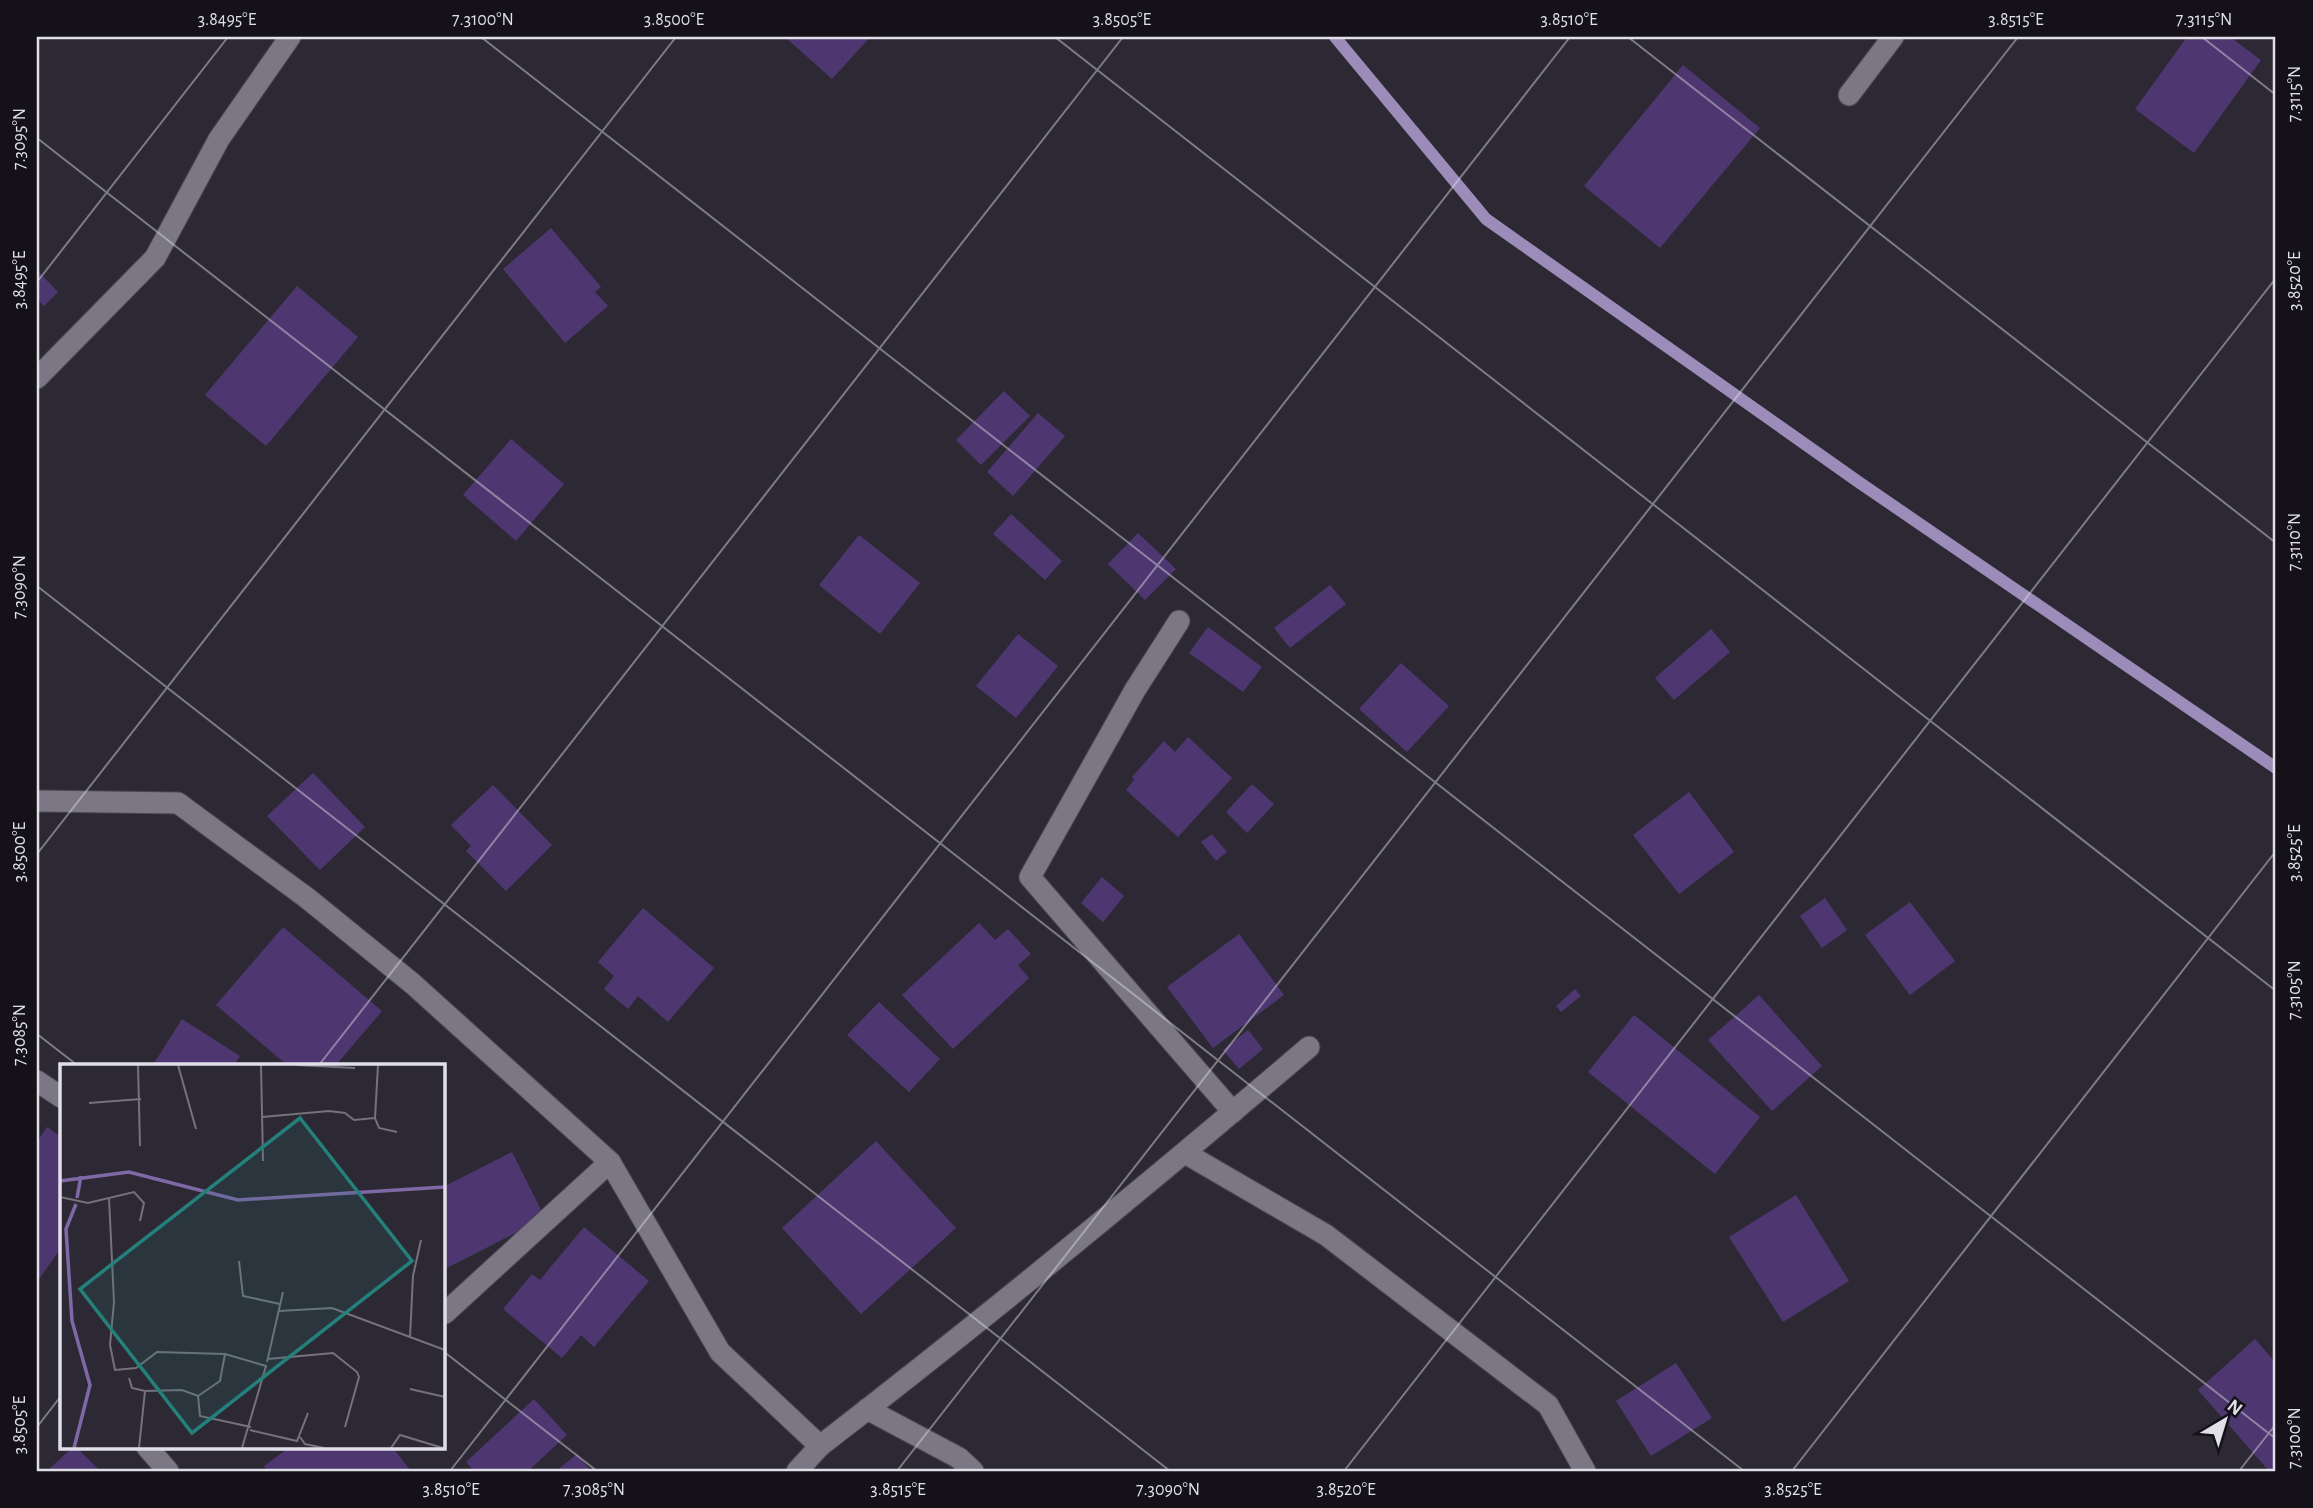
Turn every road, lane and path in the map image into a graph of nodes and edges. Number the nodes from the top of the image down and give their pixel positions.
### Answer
1 (290, 37) edge
2 (1893, 37) edge
3 (1849, 95) dead end
4 (37, 378) edge
5 (1179, 621) dead end
6 (37, 801) edge
7 (1309, 1047) dead end
8 (37, 1082) edge
9 (60, 1096) edge
10 (1233, 1112) junction
11 (1185, 1153) junction
12 (610, 1162) junction
13 (444, 1312) edge
14 (867, 1409) junction
15 (820, 1446) junction
16 (148, 1448) edge
17 (168, 1471) edge
18 (797, 1471) edge
19 (973, 1471) edge
20 (1585, 1471) edge

1 - 4 street
2 - 3 street
5 - 10 street
6 - 12 street
7 - 10 street
8 - 9 street
10 - 11 street
11 - 14 street
11 - 20 street
12 - 13 street
12 - 15 street
14 - 15 street
14 - 19 street
15 - 18 street
16 - 17 street

